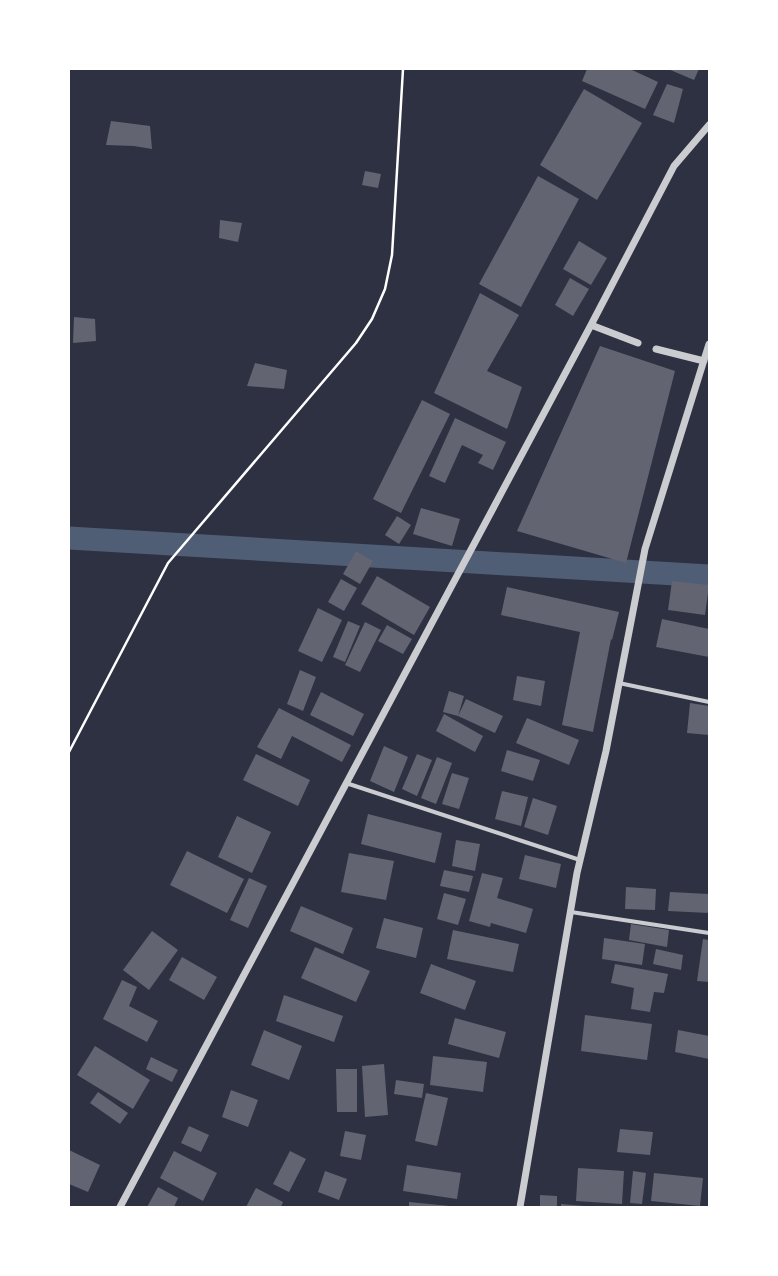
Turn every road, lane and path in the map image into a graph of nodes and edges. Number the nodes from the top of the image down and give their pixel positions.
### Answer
1 (403, 69) edge
2 (709, 125) edge
3 (591, 325) junction
4 (638, 343) dead end
5 (709, 344) edge
6 (656, 349) dead end
7 (704, 361) junction
8 (619, 683) junction
9 (709, 702) edge
10 (69, 752) edge
11 (346, 783) junction
12 (580, 860) junction
13 (571, 912) junction
14 (709, 933) edge
15 (120, 1207) edge
16 (520, 1207) edge

1 - 10 path
2 - 3 street
3 - 4 street
3 - 11 street
5 - 7 street
6 - 7 street
7 - 8 street
8 - 9 street
8 - 12 street
11 - 12 street
11 - 15 street
12 - 13 street
13 - 14 street
13 - 16 street

